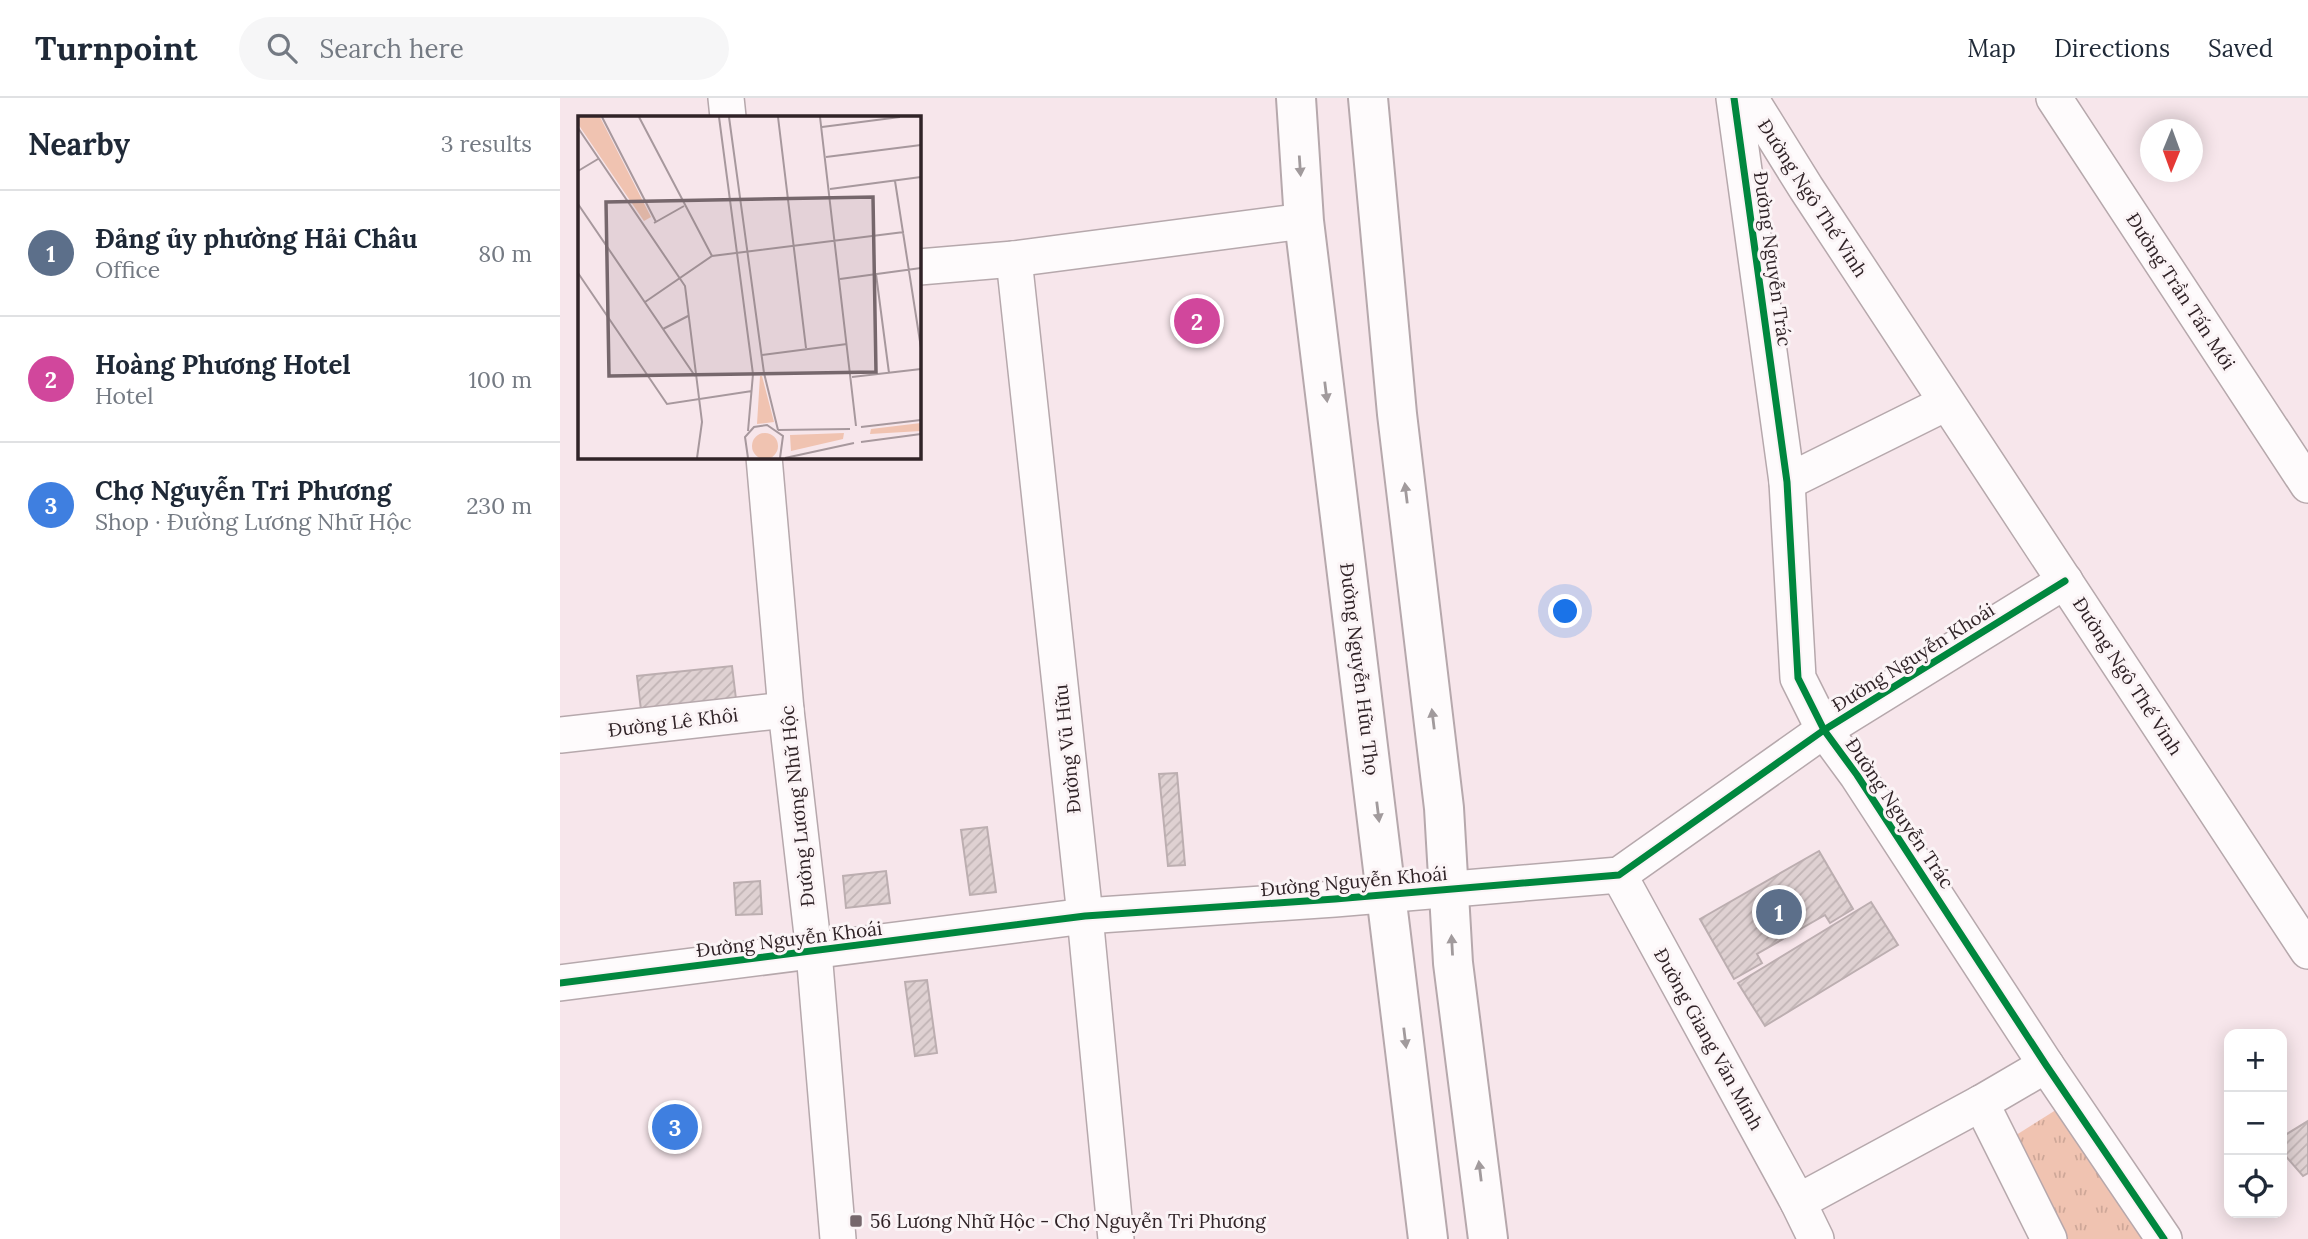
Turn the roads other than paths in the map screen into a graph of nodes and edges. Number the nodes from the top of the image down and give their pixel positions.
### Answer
1 (726, 98) edge
2 (1296, 98) edge
3 (1368, 98) edge
4 (1734, 98) edge
5 (1750, 98) edge
6 (2054, 98) edge
7 (728, 116) edge
8 (1304, 221) junction
9 (1014, 259) junction
10 (920, 267) edge
11 (1947, 402) junction
12 (764, 458) edge
13 (1787, 482) junction
14 (2308, 485) edge
15 (2065, 580) junction
16 (786, 710) junction
17 (1824, 730) junction
18 (560, 735) edge
19 (1619, 875) junction
20 (1449, 888) junction
21 (1386, 895) junction
22 (1085, 916) junction
23 (2308, 951) edge
24 (814, 952) junction
25 (560, 983) edge
26 (2046, 1065) junction
27 (1981, 1103) junction
28 (1798, 1202) junction
29 (838, 1239) edge
30 (1116, 1239) edge
31 (1428, 1239) edge
32 (1488, 1239) edge
33 (1816, 1239) edge
34 (2049, 1239) edge
35 (2164, 1239) edge

1 - 7 street
2 -> 8 main road, Đường Nguyễn Hữu Thọ
20 -> 3 main road
4 - 13 street, Đường Nguyễn Trác
5 - 11 street, Đường Ngô Thế Vinh
6 - 14 street, Đường Trần Tấn Mới
8 - 9 street
8 -> 21 main road, Đường Nguyễn Hữu Thọ
9 - 10 street
9 - 22 street, Đường Vũ Hữu
11 - 13 street
11 - 15 street, Đường Ngô Thế Vinh
12 - 16 street, Đường Lương Nhữ Hộc
13 - 17 street, Đường Nguyễn Trác
15 - 17 street, Đường Nguyễn Khoái
15 - 23 street, Đường Ngô Thế Vinh
16 - 18 street, Đường Lê Khôi
16 - 24 street, Đường Lương Nhữ Hộc
17 - 19 street, Đường Nguyễn Khoái
17 - 26 street, Đường Nguyễn Trác
19 - 20 street, Đường Nguyễn Khoái
19 - 28 street, Đường Giang Văn Minh
20 - 21 street, Đường Nguyễn Khoái
32 -> 20 main road
21 - 22 street, Đường Nguyễn Khoái
21 -> 31 main road, Đường Nguyễn Hữu Thọ
22 - 24 street, Đường Nguyễn Khoái
22 - 30 street, Đường Vũ Hữu
24 - 25 street, Đường Nguyễn Khoái
24 - 29 street, Đường Lương Nhữ Hộc
26 - 27 street
26 - 35 street, Đường Nguyễn Trác
27 - 28 street
27 - 34 street
28 - 33 street, Đường Giang Văn Minh

